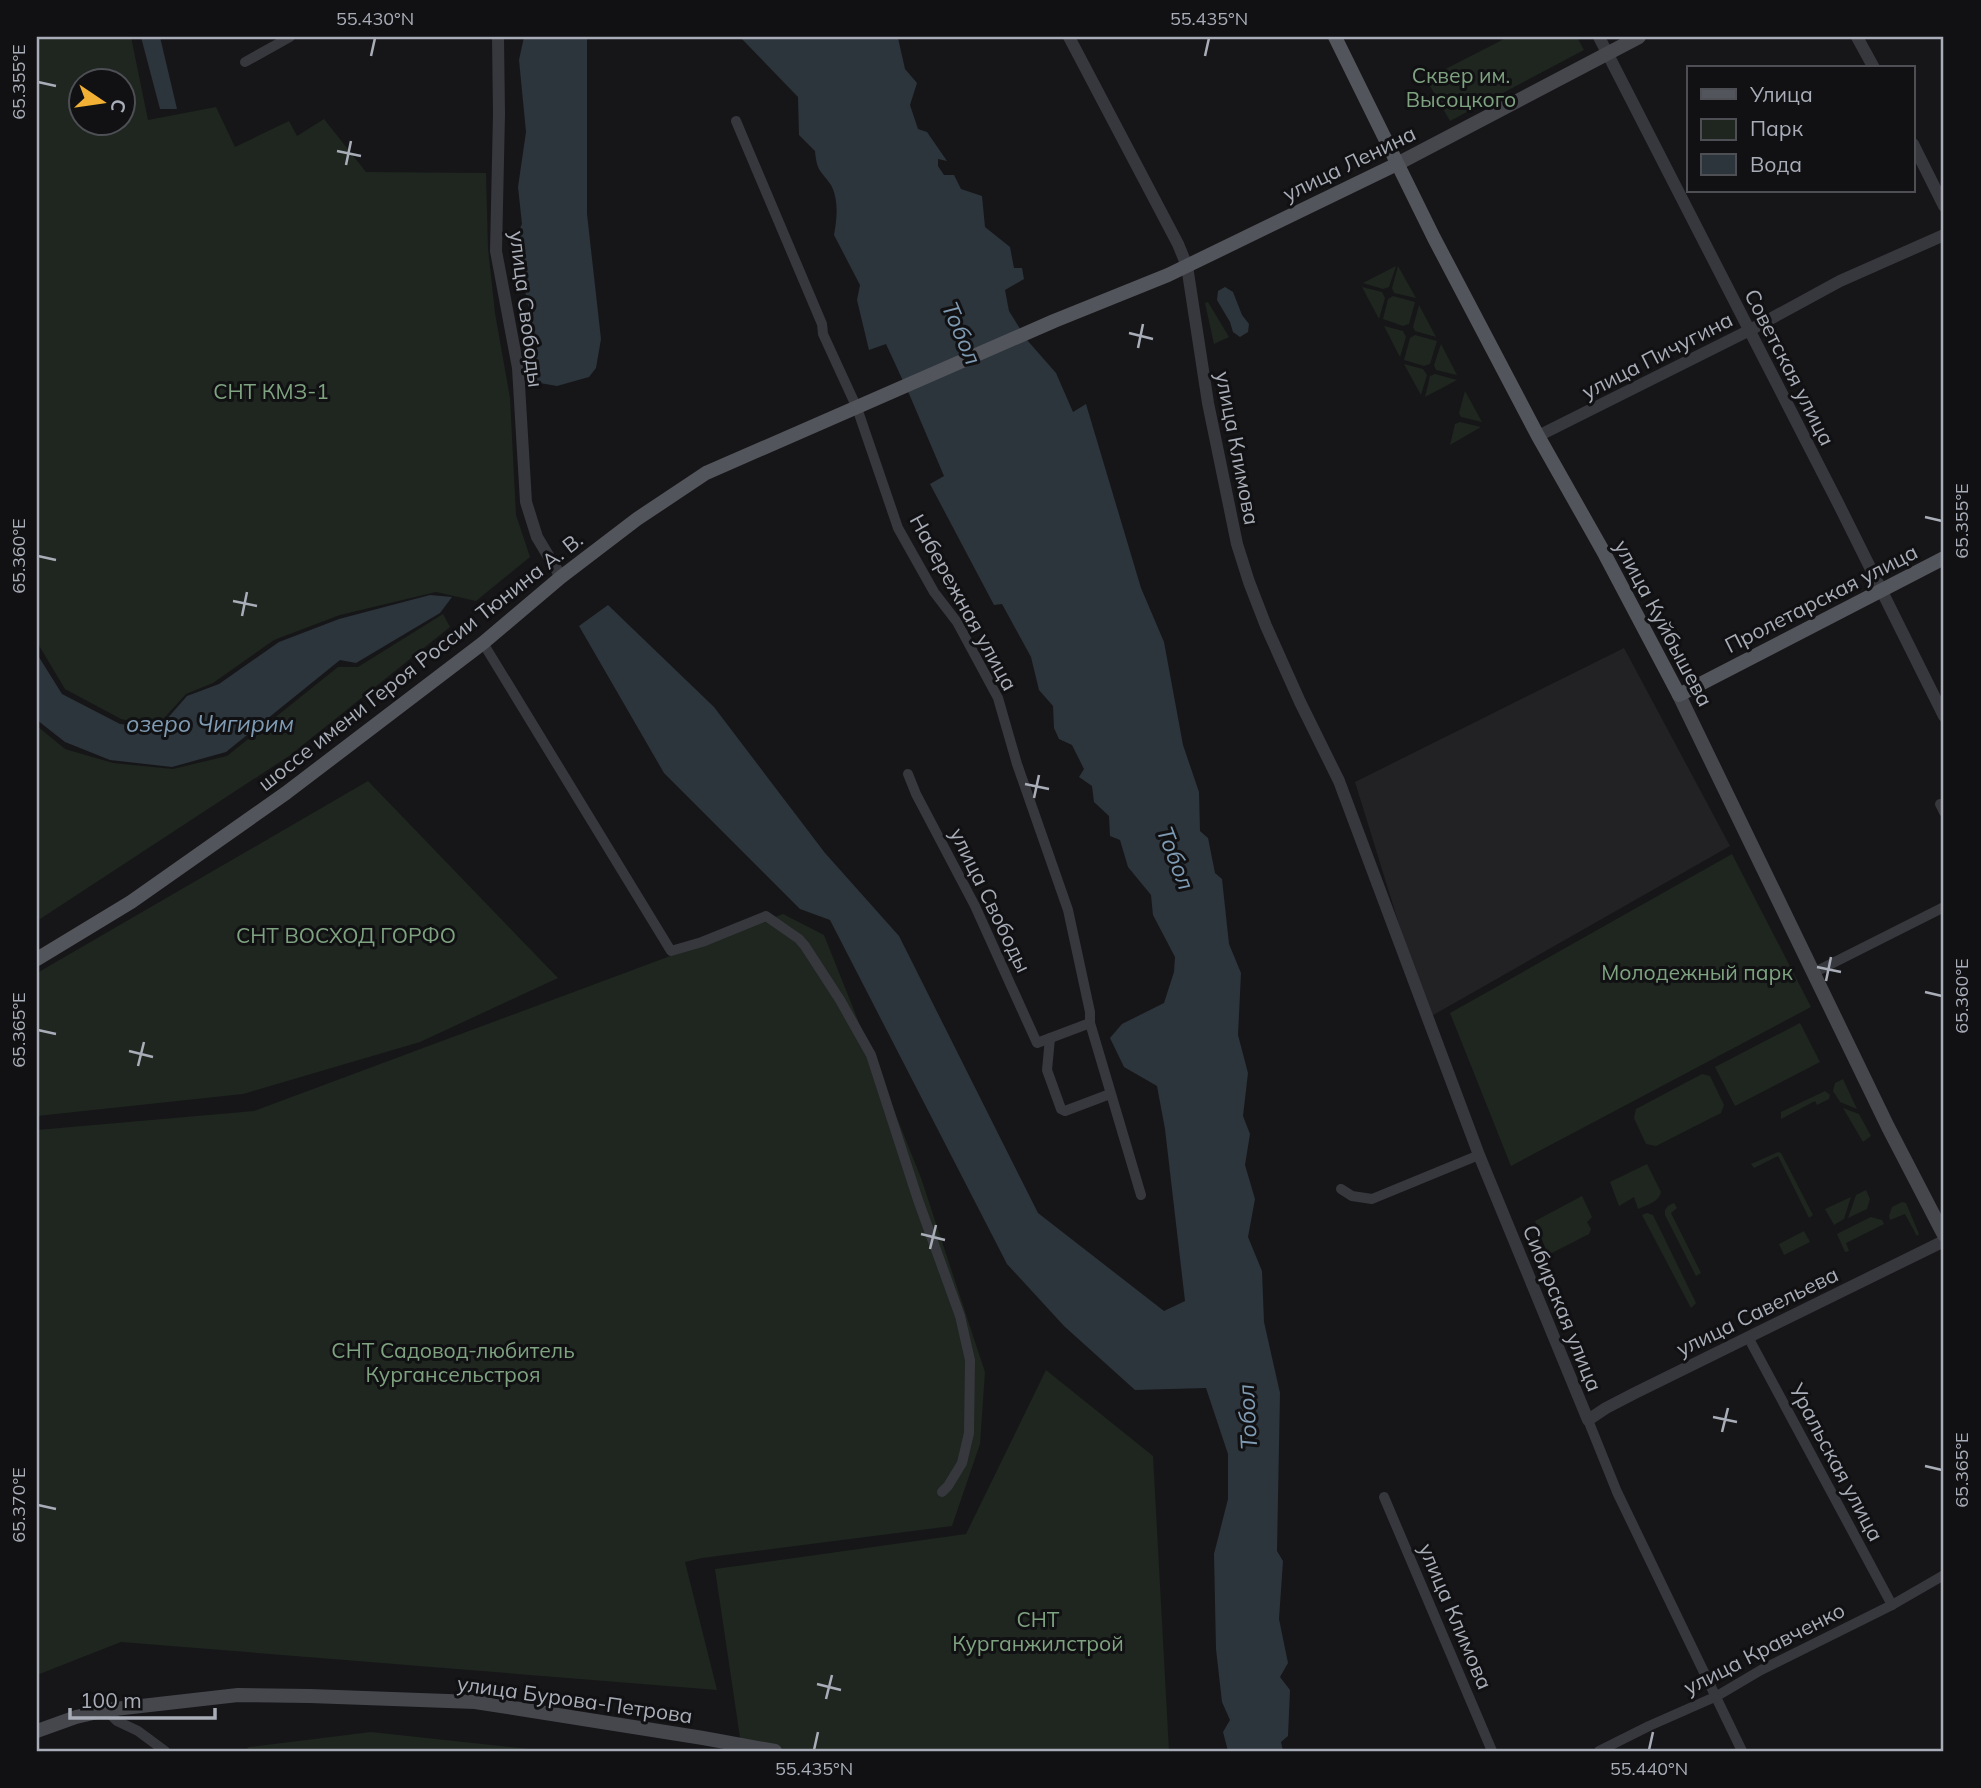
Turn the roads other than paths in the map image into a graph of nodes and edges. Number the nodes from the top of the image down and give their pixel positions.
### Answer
1 (290, 37) edge
2 (498, 37) edge
3 (1069, 37) edge
4 (1335, 37) edge
5 (1599, 37) edge
6 (1639, 37) edge
7 (1857, 37) edge
8 (1608, 53) junction
9 (245, 62) dead end
10 (1873, 66) edge
11 (736, 121) dead end
12 (1914, 146) edge
13 (1397, 164) junction
14 (1944, 206) edge
15 (1944, 235) edge
16 (1187, 266) junction
17 (1054, 321) joint
18 (1750, 330) junction
19 (857, 408) junction
20 (1538, 436) junction
21 (1944, 558) edge
22 (561, 577) junction
23 (1883, 591) junction
24 (483, 643) junction
25 (1679, 695) junction
26 (1944, 716) edge
27 (908, 774) dead end
28 (1371, 869) joint
29 (1944, 906) edge
30 (37, 959) edge
31 (1813, 973) junction
32 (1090, 1023) junction
33 (1050, 1038) junction
34 (1110, 1094) junction
35 (1479, 1155) junction
36 (1341, 1189) dead end
37 (1141, 1195) dead end
38 (1944, 1238) edge
39 (1748, 1337) junction
40 (1588, 1420) junction
41 (942, 1492) dead end
42 (1384, 1497) dead end
43 (1944, 1575) edge
44 (1892, 1605) junction
45 (1717, 1696) junction
46 (106, 1710) junction
47 (37, 1731) edge
48 (165, 1751) edge
49 (775, 1751) edge
50 (1492, 1751) edge
51 (1599, 1751) edge
52 (1742, 1751) edge

1 - 9 street
2 - 22 street, улица Свободы
3 - 16 street, улица Климова
4 - 13 main road, улица Куйбышева
5 - 8 street, Советская улица
6 - 8 main road, улица Ленина
7 - 10 street
8 - 13 main road, улица Ленина
8 - 18 street, Советская улица
11 - 19 street, Набережная улица
12 - 14 street
13 - 16 main road, улица Ленина
13 - 20 main road, улица Куйбышева
15 - 18 street, улица Пичугина
16 - 17 main road, улица Ленина
16 - 28 street, улица Климова
17 - 19 main road, шоссе имени Героя России Тюнина А. В.
18 - 20 street, улица Пичугина
18 - 23 street, Советская улица
19 - 22 main road, шоссе имени Героя России Тюнина А. В.
19 - 32 street, Набережная улица
20 - 25 main road, улица Куйбышева
21 - 23 main road, Пролетарская улица
22 - 24 main road, шоссе имени Героя России Тюнина А. В.
23 - 25 main road, Пролетарская улица
23 - 26 street, Советская улица
24 - 30 main road, шоссе имени Героя России Тюнина А. В.
24 - 41 street
25 - 31 main road, улица Куйбышева
27 - 33 street, улица Свободы
28 - 35 street, Сибирская улица
29 - 31 street
31 - 38 main road, улица Куйбышева
32 - 33 street
32 - 34 street, Набережная улица
33 - 34 street
34 - 37 street, Набережная улица
35 - 36 street
35 - 40 street, Сибирская улица
38 - 39 street, улица Савельева
39 - 40 street, улица Савельева
39 - 44 street, Уральская улица
40 - 45 street, Сибирская улица
42 - 50 street, улица Климова
43 - 44 street, улица Кравченко
44 - 45 street, улица Кравченко
45 - 51 street, улица Кравченко
45 - 52 street, Сибирская улица
46 - 47 main road, улица Бурова-Петрова
46 - 48 street
46 - 49 main road, улица Бурова-Петрова

